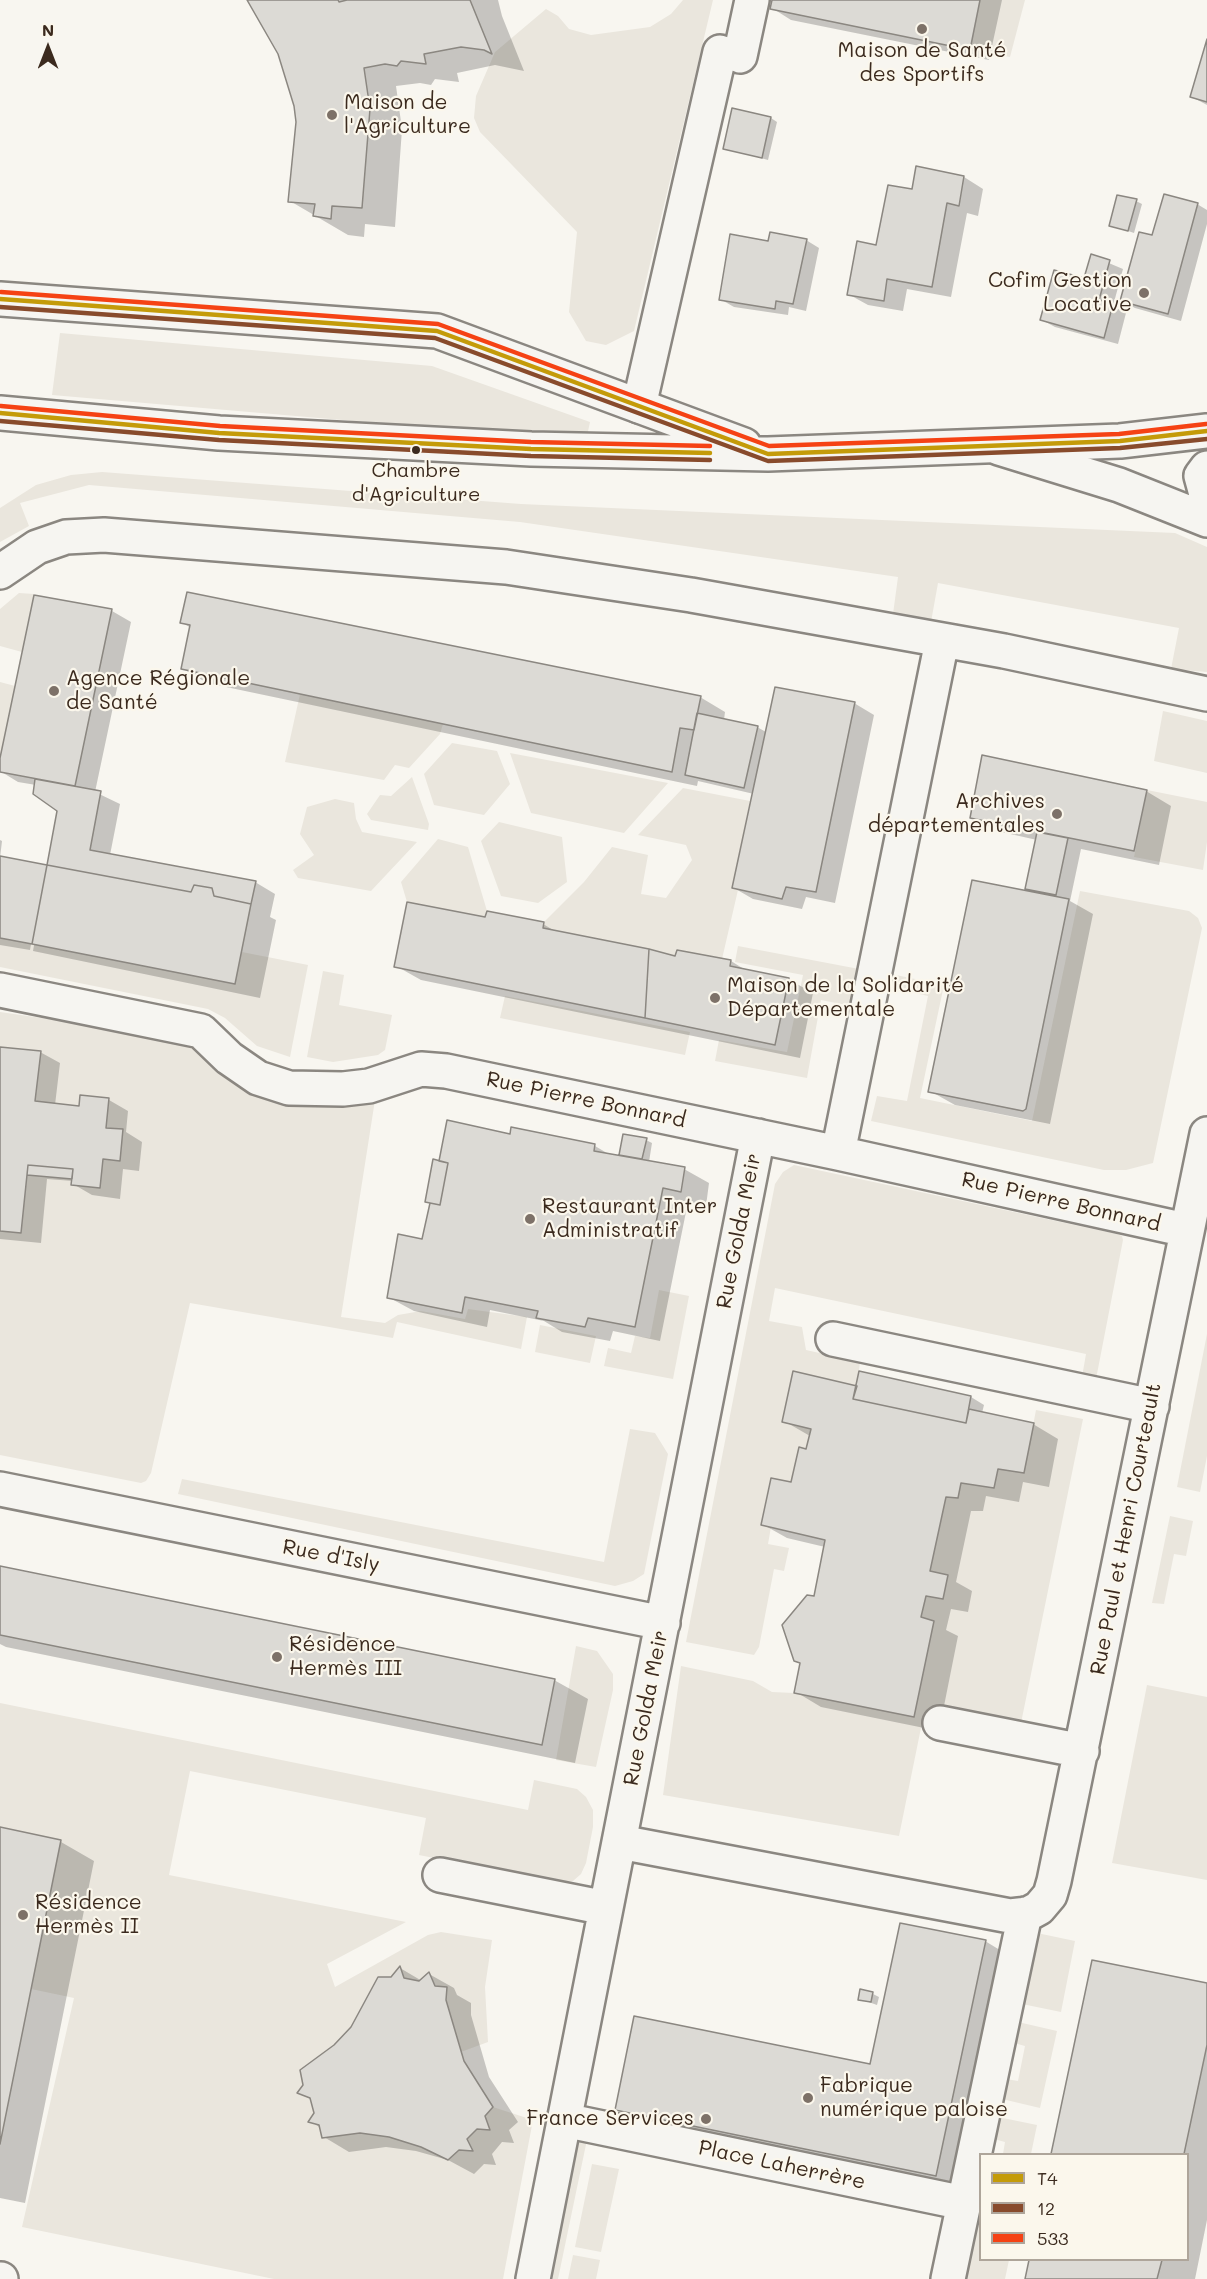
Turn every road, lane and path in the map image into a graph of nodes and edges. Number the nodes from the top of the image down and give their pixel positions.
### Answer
1 (752, 0) edge
2 (0, 298) edge
3 (639, 406) junction
4 (0, 413) edge
5 (1207, 431) edge
6 (994, 446) junction
7 (768, 454) junction
8 (1207, 468) edge
9 (1207, 498) edge
10 (1207, 520) edge
11 (0, 572) edge
12 (942, 640) junction
13 (1207, 694) edge
14 (0, 990) edge
15 (1207, 1134) edge
16 (758, 1136) junction
17 (838, 1152) junction
18 (1186, 1230) junction
19 (833, 1339) dead end
20 (1152, 1406) junction
21 (0, 1489) edge
22 (663, 1623) junction
23 (940, 1723) dead end
24 (1082, 1751) junction
25 (620, 1842) junction
26 (440, 1875) dead end
27 (606, 1908) junction
28 (1026, 1914) junction
29 (564, 2120) junction
30 (964, 2204) junction
31 (532, 2279) edge
32 (948, 2279) edge

1 - 3 street
2 - 3 street
3 - 7 street
4 - 7 street
5 - 6 street
6 - 7 street
6 - 10 street
8 - 9 street
11 - 12 street
12 - 13 street
12 - 17 street
14 - 16 street, Rue Pierre Bonnard
15 - 18 street, Rue Paul et Henri Courteault
16 - 17 street, Rue Pierre Bonnard
16 - 22 street, Rue Golda Meir
17 - 18 street, Rue Pierre Bonnard
18 - 20 street, Rue Paul et Henri Courteault
19 - 20 street
20 - 24 street, Rue Paul et Henri Courteault
21 - 22 street, Rue d'Isly
22 - 25 street, Rue Golda Meir
23 - 24 street
24 - 28 street, Rue Paul et Henri Courteault
25 - 27 street, Rue Golda Meir
25 - 28 street
26 - 27 street
27 - 29 street, Rue Golda Meir
28 - 30 street
29 - 30 street, Place Laherrère
29 - 31 street, Rue Golda Meir
30 - 32 street

